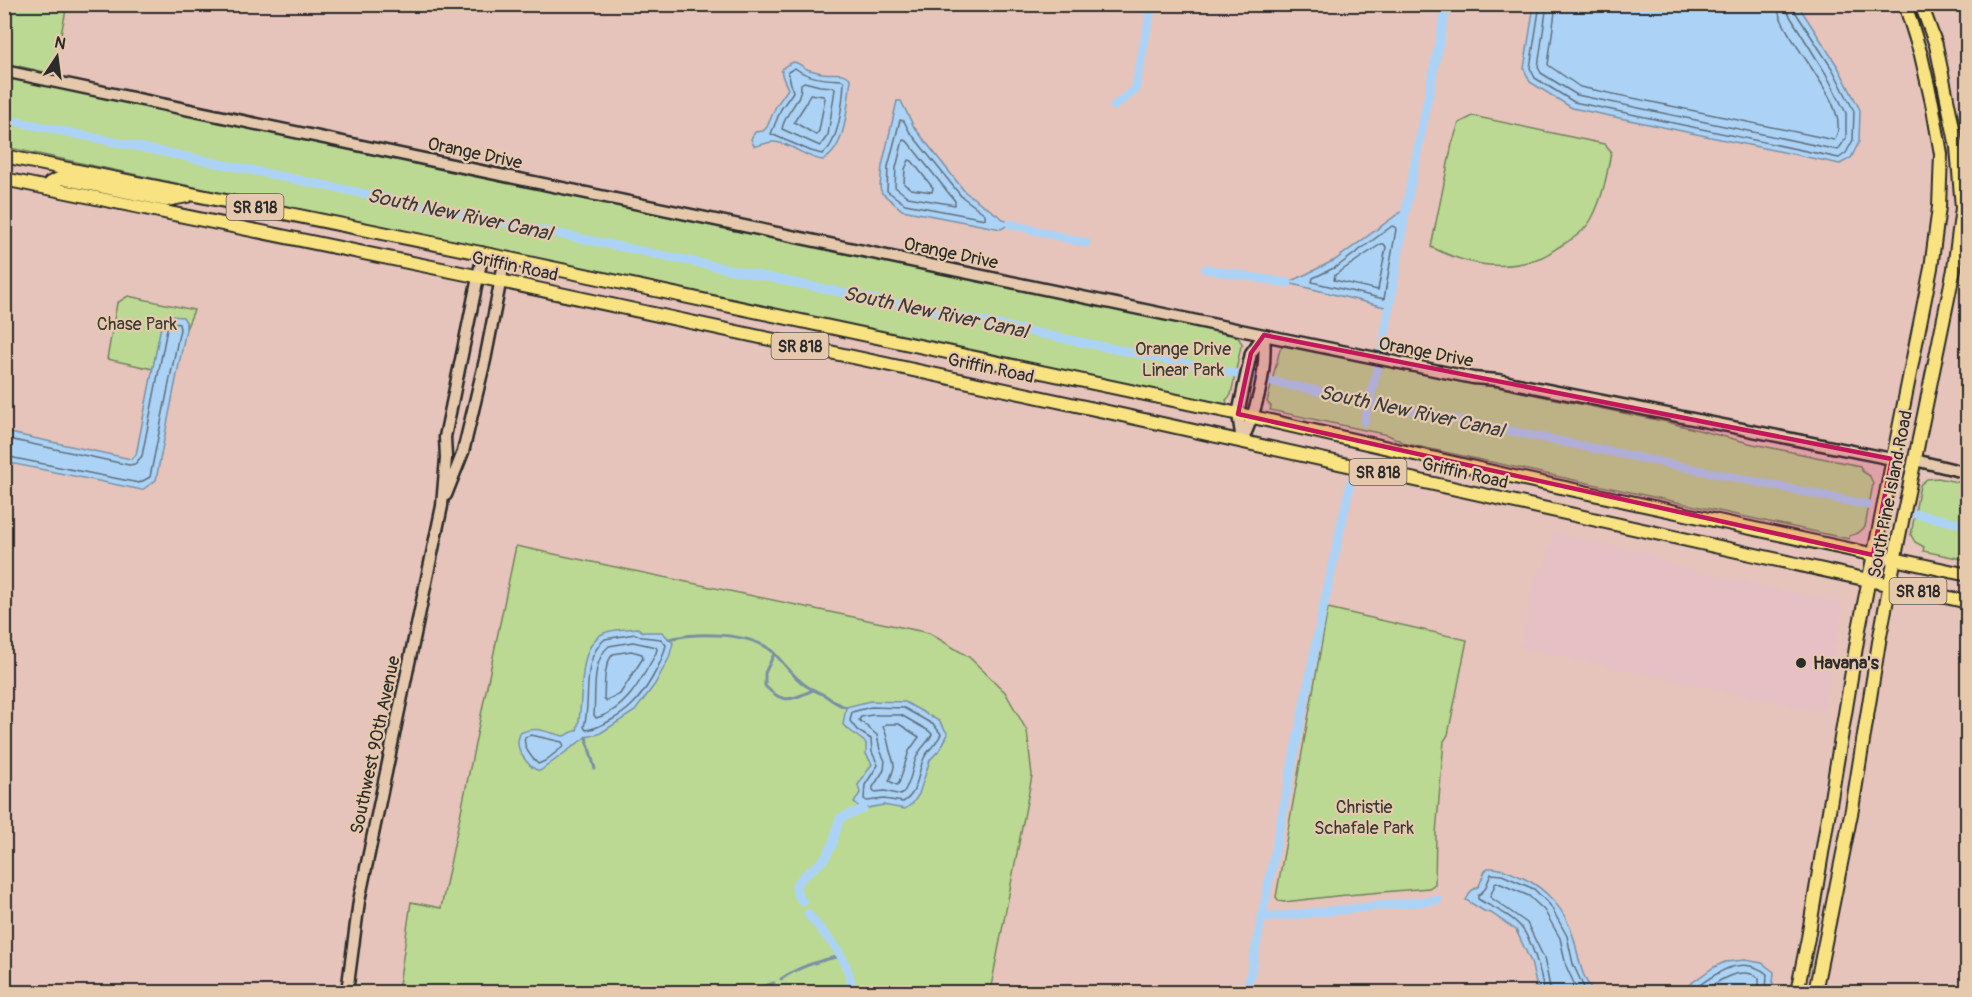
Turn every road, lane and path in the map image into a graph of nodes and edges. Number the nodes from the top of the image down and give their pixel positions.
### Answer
1 (1905, 4) edge
2 (1921, 4) edge
3 (4, 70) edge
4 (4, 156) edge
5 (4, 179) edge
6 (47, 188) junction
7 (194, 195) junction
8 (1938, 216) junction
9 (1960, 218) junction
10 (483, 253) junction
11 (505, 258) junction
12 (478, 277) junction
13 (500, 281) junction
14 (1264, 336) junction
15 (1238, 414) junction
16 (1253, 417) junction
17 (1242, 441) junction
18 (1892, 459) junction
19 (1915, 460) junction
20 (1968, 472) edge
21 (442, 506) junction
22 (1873, 555) junction
23 (1895, 560) junction
24 (1968, 576) edge
25 (1868, 580) junction
26 (1890, 585) junction
27 (1968, 602) edge
28 (347, 993) edge
29 (1797, 993) edge
30 (1815, 993) edge

1 - 8 main road, South Pine Island Road
2 - 9 main road, South Pine Island Road
3 - 14 street, Orange Drive
4 - 7 main road, Griffin Road / SR 818
5 - 6 main road, Griffin Road / SR 818
6 - 7 main road
6 - 12 main road, Griffin Road / SR 818
7 - 10 main road, Griffin Road / SR 818
8 - 9 main road
8 - 18 main road, South Pine Island Road
9 - 19 main road, South Pine Island Road
10 - 11 main road, Griffin Road / SR 818
10 - 12 street, Southwest 90th Avenue
11 - 13 street, Southwest 90th Avenue
11 - 15 main road, Griffin Road / SR 818
12 - 13 main road, Griffin Road / SR 818
12 - 21 street, Southwest 90th Avenue
13 - 17 main road, Griffin Road / SR 818
13 - 21 street, Southwest 90th Avenue
14 - 15 street
14 - 16 street
14 - 18 street, Orange Drive
15 - 16 main road, Griffin Road / SR 818
15 - 17 street
16 - 17 street
16 - 22 main road, Griffin Road / SR 818
17 - 25 main road, Griffin Road / SR 818
18 - 22 main road, South Pine Island Road
19 - 20 street
19 - 23 main road, South Pine Island Road
21 - 28 street, Southwest 90th Avenue
22 - 23 main road, Griffin Road / SR 818
22 - 25 main road, South Pine Island Road
23 - 24 main road, Griffin Road / SR 818
23 - 26 main road, South Pine Island Road
25 - 26 main road, Griffin Road / SR 818
25 - 29 main road, South Pine Island Road
26 - 27 main road, Griffin Road / SR 818
26 - 30 main road, South Pine Island Road

